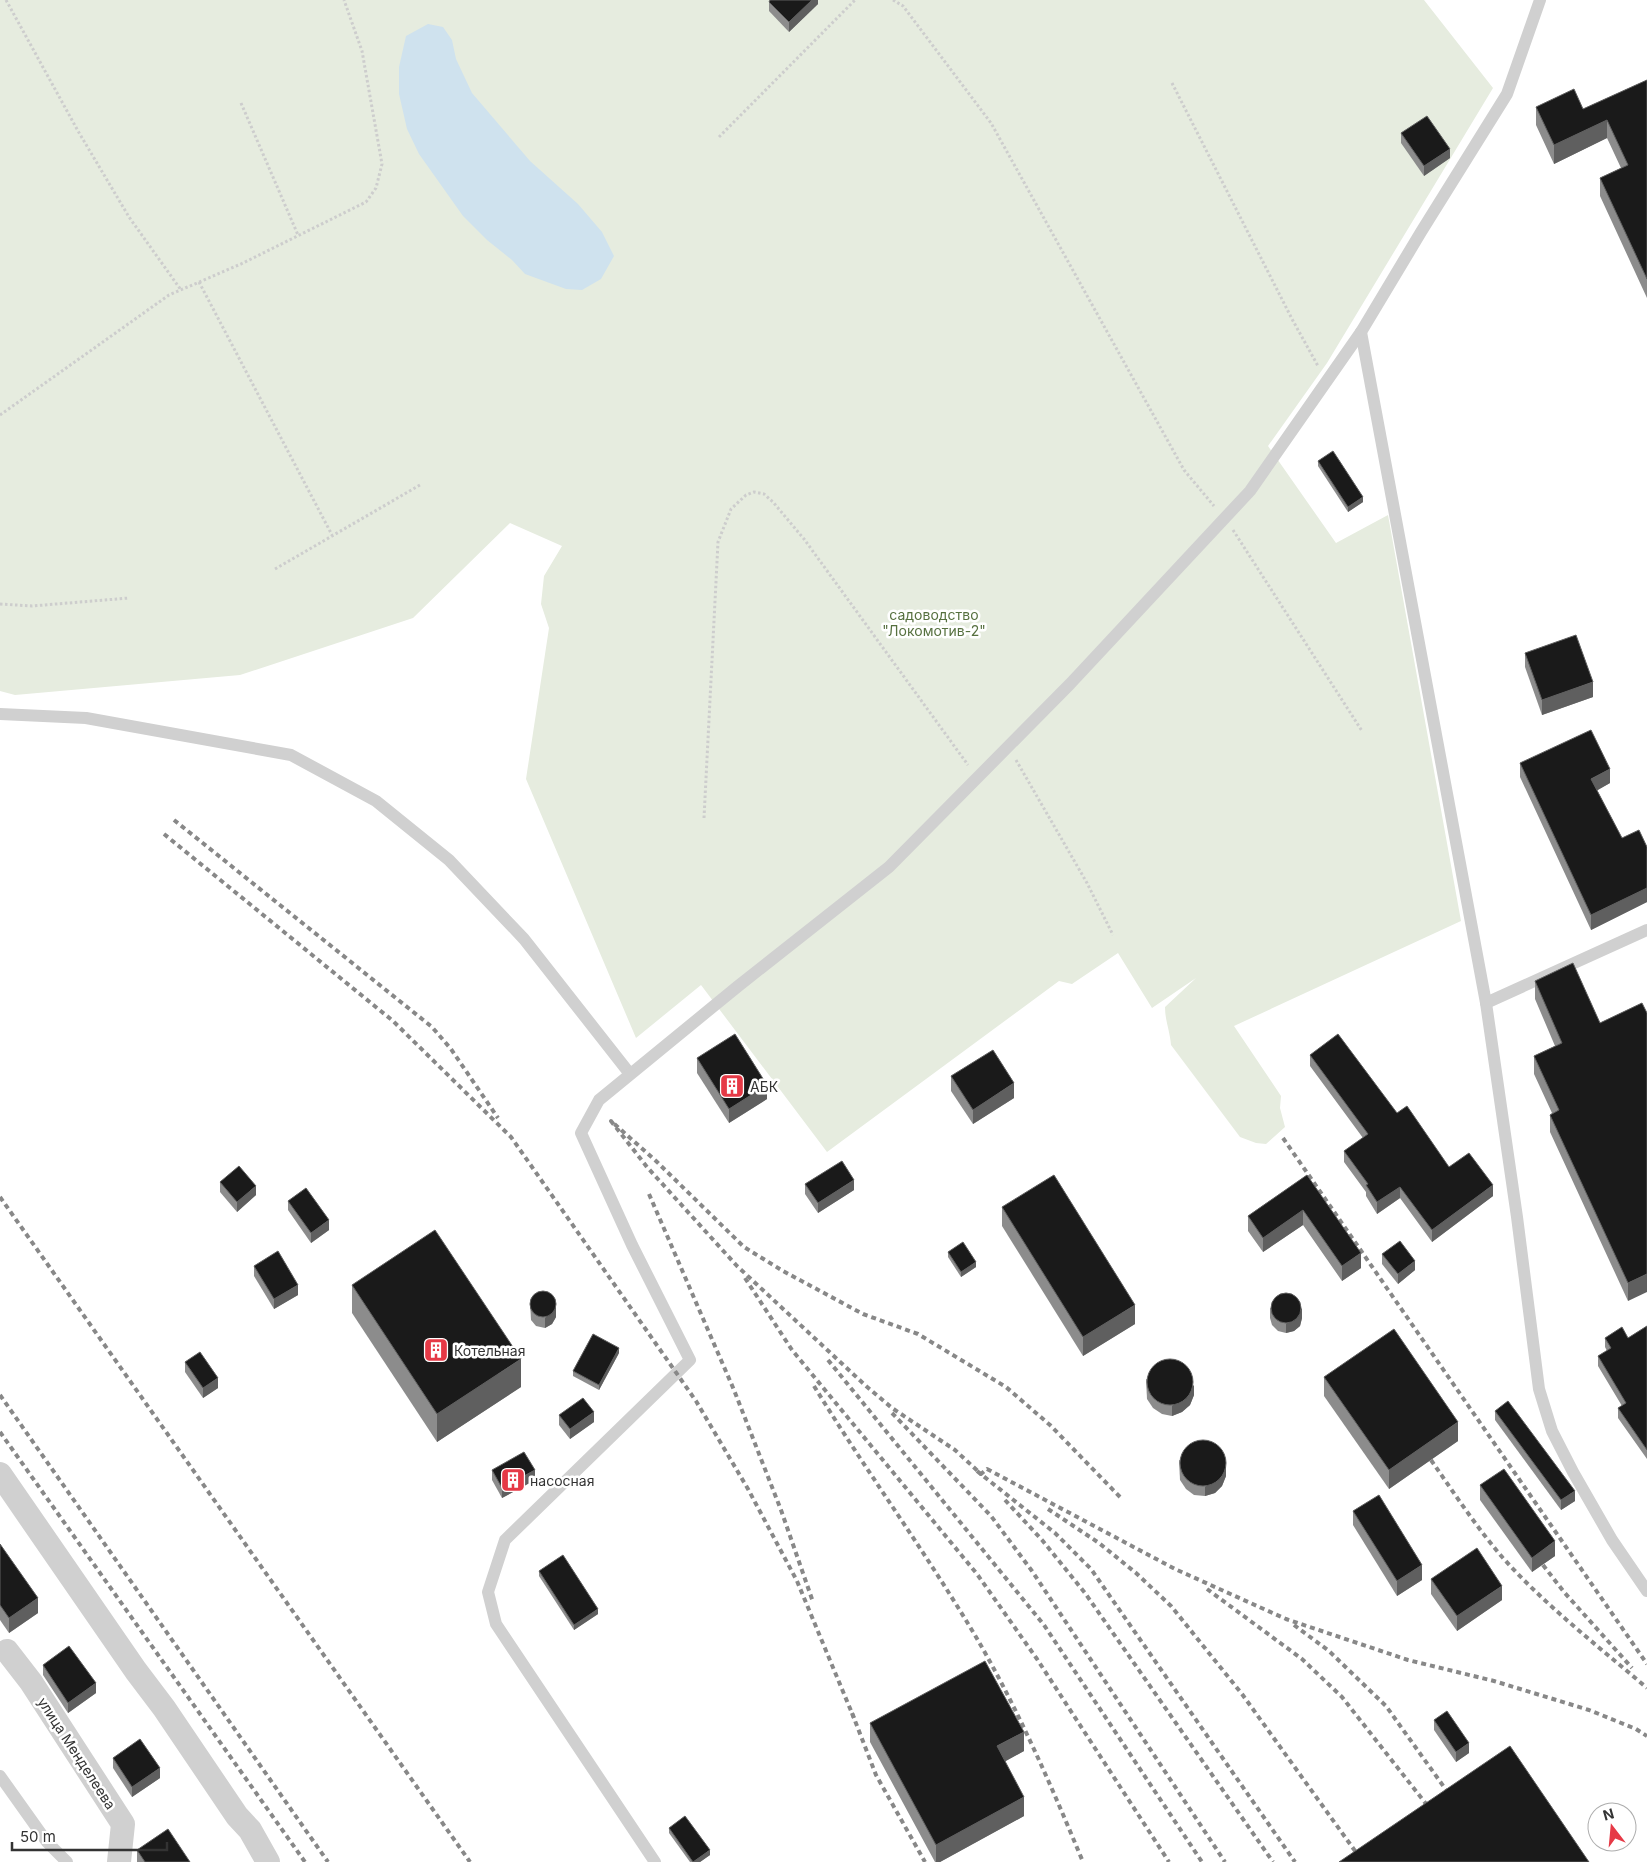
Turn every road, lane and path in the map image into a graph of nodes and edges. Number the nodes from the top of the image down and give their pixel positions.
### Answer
1 (6, 0) edge
2 (344, 0) edge
3 (854, 0) edge
4 (893, 0) edge
5 (1540, 0) edge
6 (1172, 84) dead end
7 (241, 103) dead end
8 (719, 136) dead end
9 (298, 235) junction
10 (199, 282) junction
11 (181, 290) junction
12 (1361, 332) junction
13 (1326, 381) junction
14 (0, 415) edge
15 (420, 485) dead end
16 (1225, 518) junction
17 (332, 535) junction
18 (275, 570) dead end
19 (129, 598) dead end
20 (0, 604) edge
21 (0, 714) edge
22 (1362, 731) dead end
23 (1009, 746) junction
24 (978, 777) junction
25 (704, 818) dead end
26 (1647, 930) edge
27 (1113, 935) dead end
28 (1486, 1003) junction
29 (630, 1074) junction
30 (0, 1474) edge
31 (1647, 1592) edge
32 (7, 1651) dead end
33 (0, 1776) edge
34 (66, 1862) edge
35 (119, 1862) edge
36 (268, 1862) edge
37 (655, 1862) edge

1 - 11 path
2 - 9 path
3 - 8 path
4 - 16 path
5 - 12 lane
6 - 13 path
7 - 9 path
9 - 10 path
10 - 11 path
10 - 17 path
11 - 14 path
12 - 13 lane
12 - 28 lane
13 - 16 lane
15 - 17 path
16 - 22 path
16 - 23 lane
17 - 18 path
19 - 20 path
21 - 29 lane
23 - 24 lane
23 - 27 path
24 - 25 path
24 - 29 lane
26 - 28 lane
28 - 31 lane
29 - 37 lane
30 - 36 street
32 - 35 street, улица Менделеева
33 - 34 lane

